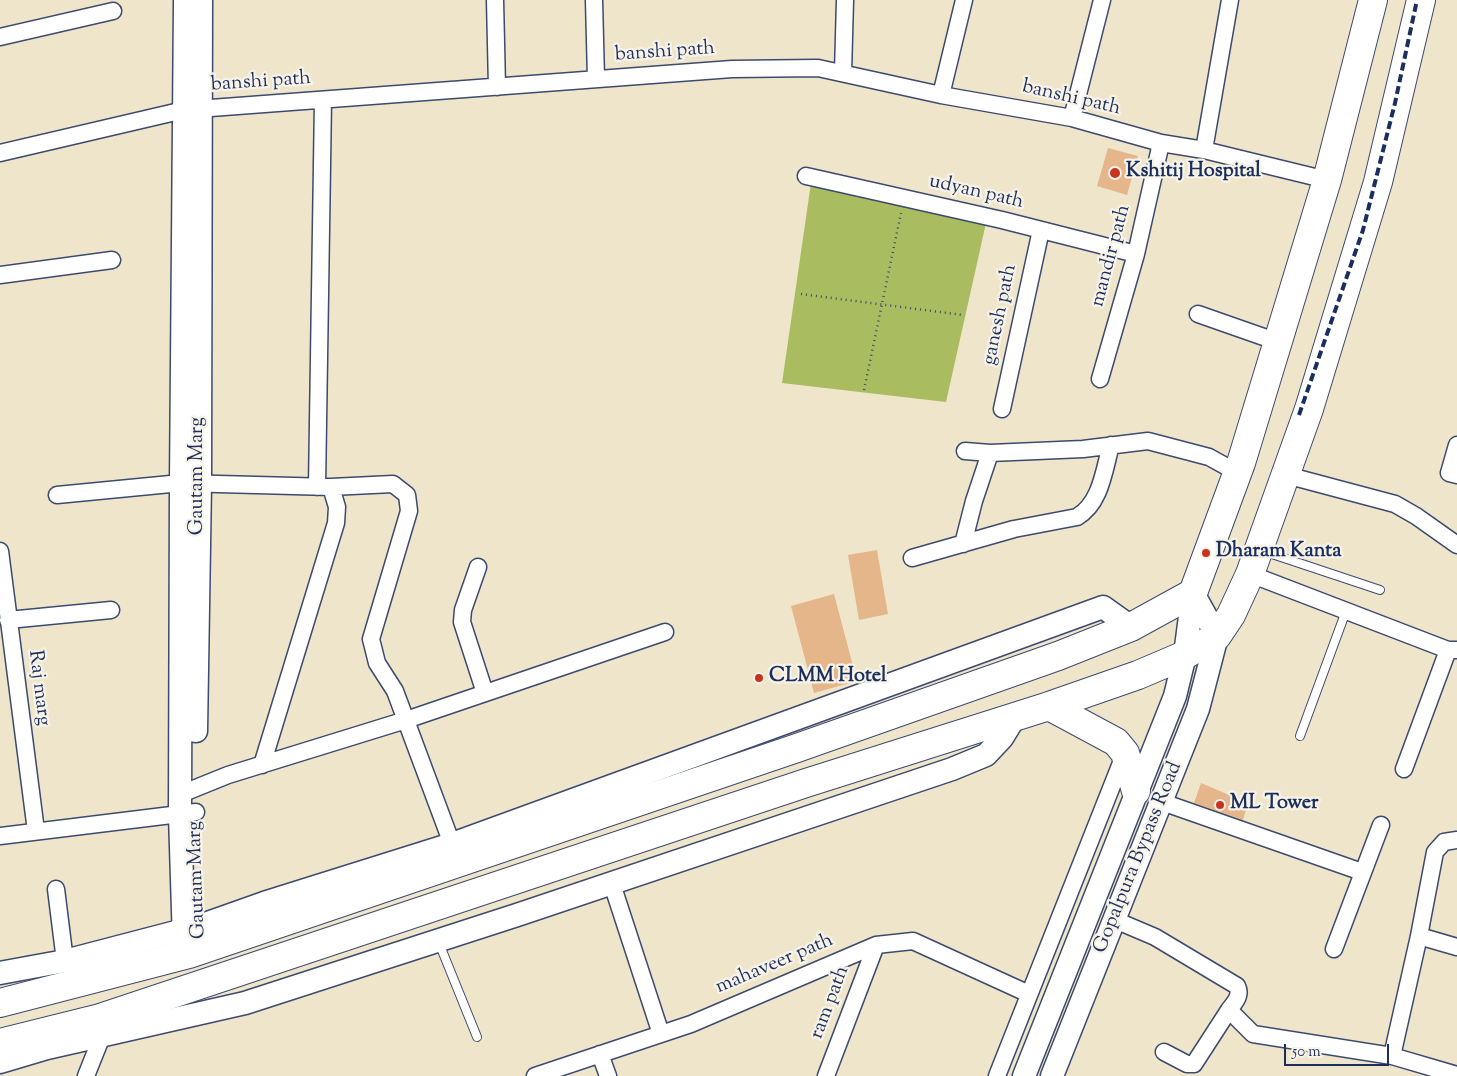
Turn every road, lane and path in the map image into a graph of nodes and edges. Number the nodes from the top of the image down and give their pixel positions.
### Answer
1 (185, 0) edge
2 (201, 0) edge
3 (495, 0) edge
4 (594, 0) edge
5 (845, 0) edge
6 (964, 0) edge
7 (1102, 0) edge
8 (1230, 0) edge
9 (1373, 0) edge
10 (1421, 0) edge
11 (113, 11) dead end
12 (0, 37) edge
13 (843, 73) junction
14 (596, 79) junction
15 (497, 86) junction
16 (941, 95) junction
17 (323, 100) junction
18 (192, 110) junction
19 (1072, 118) junction
20 (1161, 143) junction
21 (1204, 150) junction
22 (0, 152) edge
23 (806, 176) dead end
24 (1327, 180) junction
25 (904, 198) junction
26 (1040, 230) junction
27 (1136, 254) junction
28 (112, 260) dead end
29 (0, 275) edge
30 (801, 294) dead end
31 (882, 304) junction
32 (1198, 314) dead end
33 (963, 315) dead end
34 (1278, 342) junction
35 (1100, 379) dead end
36 (864, 390) dead end
37 (1002, 410) dead end
38 (1111, 445) junction
39 (1457, 445) edge
40 (964, 451) dead end
41 (990, 453) junction
42 (1238, 473) junction
43 (1286, 475) junction
44 (1457, 475) edge
45 (190, 484) junction
46 (324, 487) junction
47 (57, 495) dead end
48 (963, 544) junction
49 (1457, 544) edge
50 (0, 551) edge
51 (912, 558) dead end
52 (1255, 562) junction
53 (478, 567) dead end
54 (1380, 590) dead end
55 (1193, 593) junction
56 (111, 610) dead end
57 (1346, 611) junction
58 (8, 620) junction
59 (1131, 627) junction
60 (664, 632) dead end
61 (1217, 636) junction
62 (1452, 650) edge
63 (1185, 655) junction
64 (485, 693) junction
65 (1050, 706) junction
66 (1015, 717) junction
67 (406, 720) junction
68 (1300, 736) dead end
69 (1125, 753) junction
70 (262, 765) junction
71 (1404, 769) dead end
72 (1136, 791) junction
73 (188, 802) junction
74 (1162, 802) junction
75 (1381, 826) dead end
76 (36, 832) junction
77 (0, 836) edge
78 (1457, 840) edge
79 (452, 844) junction
80 (1362, 872) junction
81 (612, 884) junction
82 (56, 889) dead end
83 (1115, 920) junction
84 (1419, 936) junction
85 (192, 941) junction
86 (438, 941) junction
87 (876, 945) junction
88 (1457, 947) edge
89 (1334, 949) dead end
90 (65, 961) junction
91 (0, 973) edge
92 (1029, 994) junction
93 (0, 1003) edge
94 (1229, 1010) junction
95 (101, 1027) junction
96 (661, 1034) junction
97 (477, 1037) dead end
98 (0, 1043) edge
99 (1164, 1052) dead end
100 (600, 1054) junction
101 (1392, 1056) junction
102 (0, 1062) edge
103 (1457, 1075) edge
104 (86, 1076) edge
105 (534, 1076) edge
106 (608, 1076) edge
107 (826, 1076) edge
108 (997, 1076) edge
109 (1024, 1076) edge
110 (1052, 1076) edge

1 - 18 street
2 - 18 street, Gautam Marg
3 - 15 street
4 - 14 street
5 - 13 street
6 - 16 street
7 - 19 street
8 - 21 street
9 - 24 highway
10 - 43 highway
11 - 12 street
13 - 14 street, banshi path
13 - 16 street, banshi path
14 - 15 street, banshi path
15 - 17 street, banshi path
16 - 19 street, banshi path
17 - 18 street, banshi path
17 - 46 street
18 - 22 street, banshi path
18 - 45 street, Gautam Marg
19 - 20 street, banshi path
20 - 21 street, banshi path
20 - 27 street, mandir path
21 - 24 street, banshi path
23 - 25 street, udyan path
24 - 34 highway
25 - 26 street, udyan path
25 - 31 path
26 - 27 street, udyan path
26 - 37 street, ganesh path
27 - 35 street, mandir path
28 - 29 street
30 - 31 path
31 - 33 path
31 - 36 path
32 - 34 street
34 - 42 highway
38 - 41 street
38 - 42 street
38 - 48 street
39 - 44 street
40 - 41 street
41 - 48 street
42 - 55 highway
43 - 49 street
43 - 52 highway
45 - 46 street
45 - 47 street
45 - 73 street, Gautam Marg
46 - 67 street
46 - 70 street
48 - 51 street
50 - 58 street, Raj marg
52 - 54 lane
52 - 57 street
52 - 61 highway
53 - 64 street
55 - 59 highway
55 - 61 street
55 - 63 street, Gopalpura Bypass Road
56 - 58 street
57 - 62 street
57 - 68 lane
58 - 76 street, Raj marg
59 - 79 street
59 - 85 highway
60 - 64 street
61 - 63 highway
61 - 74 street, Gopalpura Bypass Road
62 - 71 street
63 - 65 highway
63 - 72 street, Gopalpura Bypass Road
64 - 67 street
65 - 66 highway
65 - 69 highway
66 - 81 street
66 - 95 highway
67 - 70 street
67 - 79 street
69 - 72 highway
69 - 92 street
70 - 73 street
72 - 109 street, Gopalpura Bypass Road
73 - 76 street
73 - 85 street, Gautam Marg
74 - 80 street
74 - 83 street, Gopalpura Bypass Road
75 - 80 street
76 - 77 street
78 - 84 street
79 - 85 street
80 - 89 street
81 - 86 street
81 - 96 street
82 - 90 street
83 - 94 street
83 - 110 street, Gopalpura Bypass Road
84 - 88 street
84 - 101 street
85 - 90 street
85 - 93 highway
86 - 95 street
86 - 97 lane
87 - 92 street, mahaveer path
87 - 96 street, mahaveer path
87 - 107 street, ram path
90 - 91 street
92 - 108 street
94 - 99 street
94 - 101 street
95 - 98 highway
95 - 102 street
95 - 104 street
96 - 100 street, mahaveer path
100 - 105 street, mahaveer path
100 - 106 street
101 - 103 street

